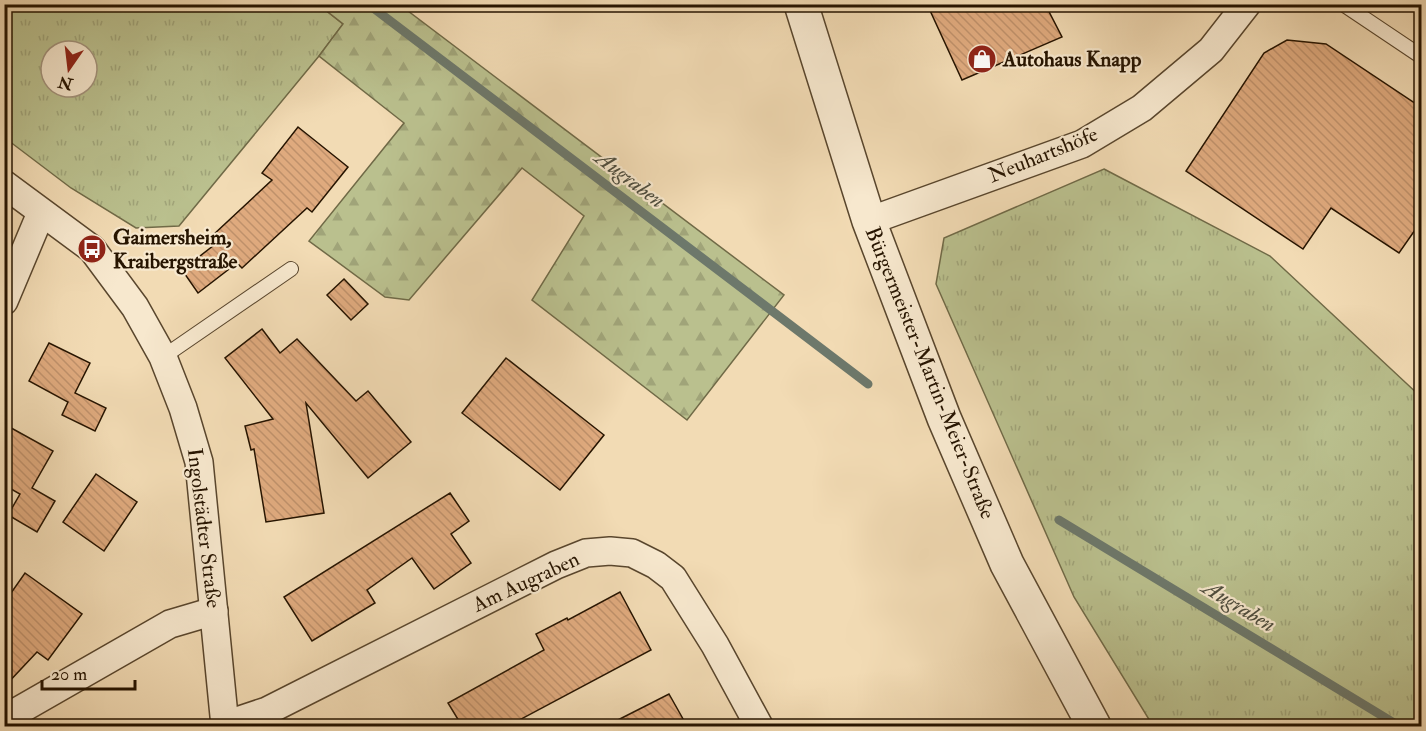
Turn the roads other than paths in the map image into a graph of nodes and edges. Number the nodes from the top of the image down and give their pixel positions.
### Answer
1 (801, 4) edge
2 (1247, 4) edge
3 (1343, 4) edge
4 (1422, 57) edge
5 (4, 184) edge
6 (41, 213) junction
7 (869, 221) junction
8 (291, 269) dead end
9 (4, 301) edge
10 (163, 357) junction
11 (214, 611) junction
12 (4, 719) edge
13 (225, 726) edge
14 (759, 726) edge
15 (1094, 726) edge

1 - 7 street, Bürgermeister-Martin-Meier-Straße
2 - 7 street, Neuhartshöfe
3 - 4 lane
5 - 6 street, Ingolstädter Straße
6 - 9 street
6 - 10 street, Ingolstädter Straße
7 - 15 street, Bürgermeister-Martin-Meier-Straße
8 - 10 lane
10 - 11 street, Ingolstädter Straße
11 - 12 street
11 - 13 street, Ingolstädter Straße
13 - 14 street, Am Augraben

